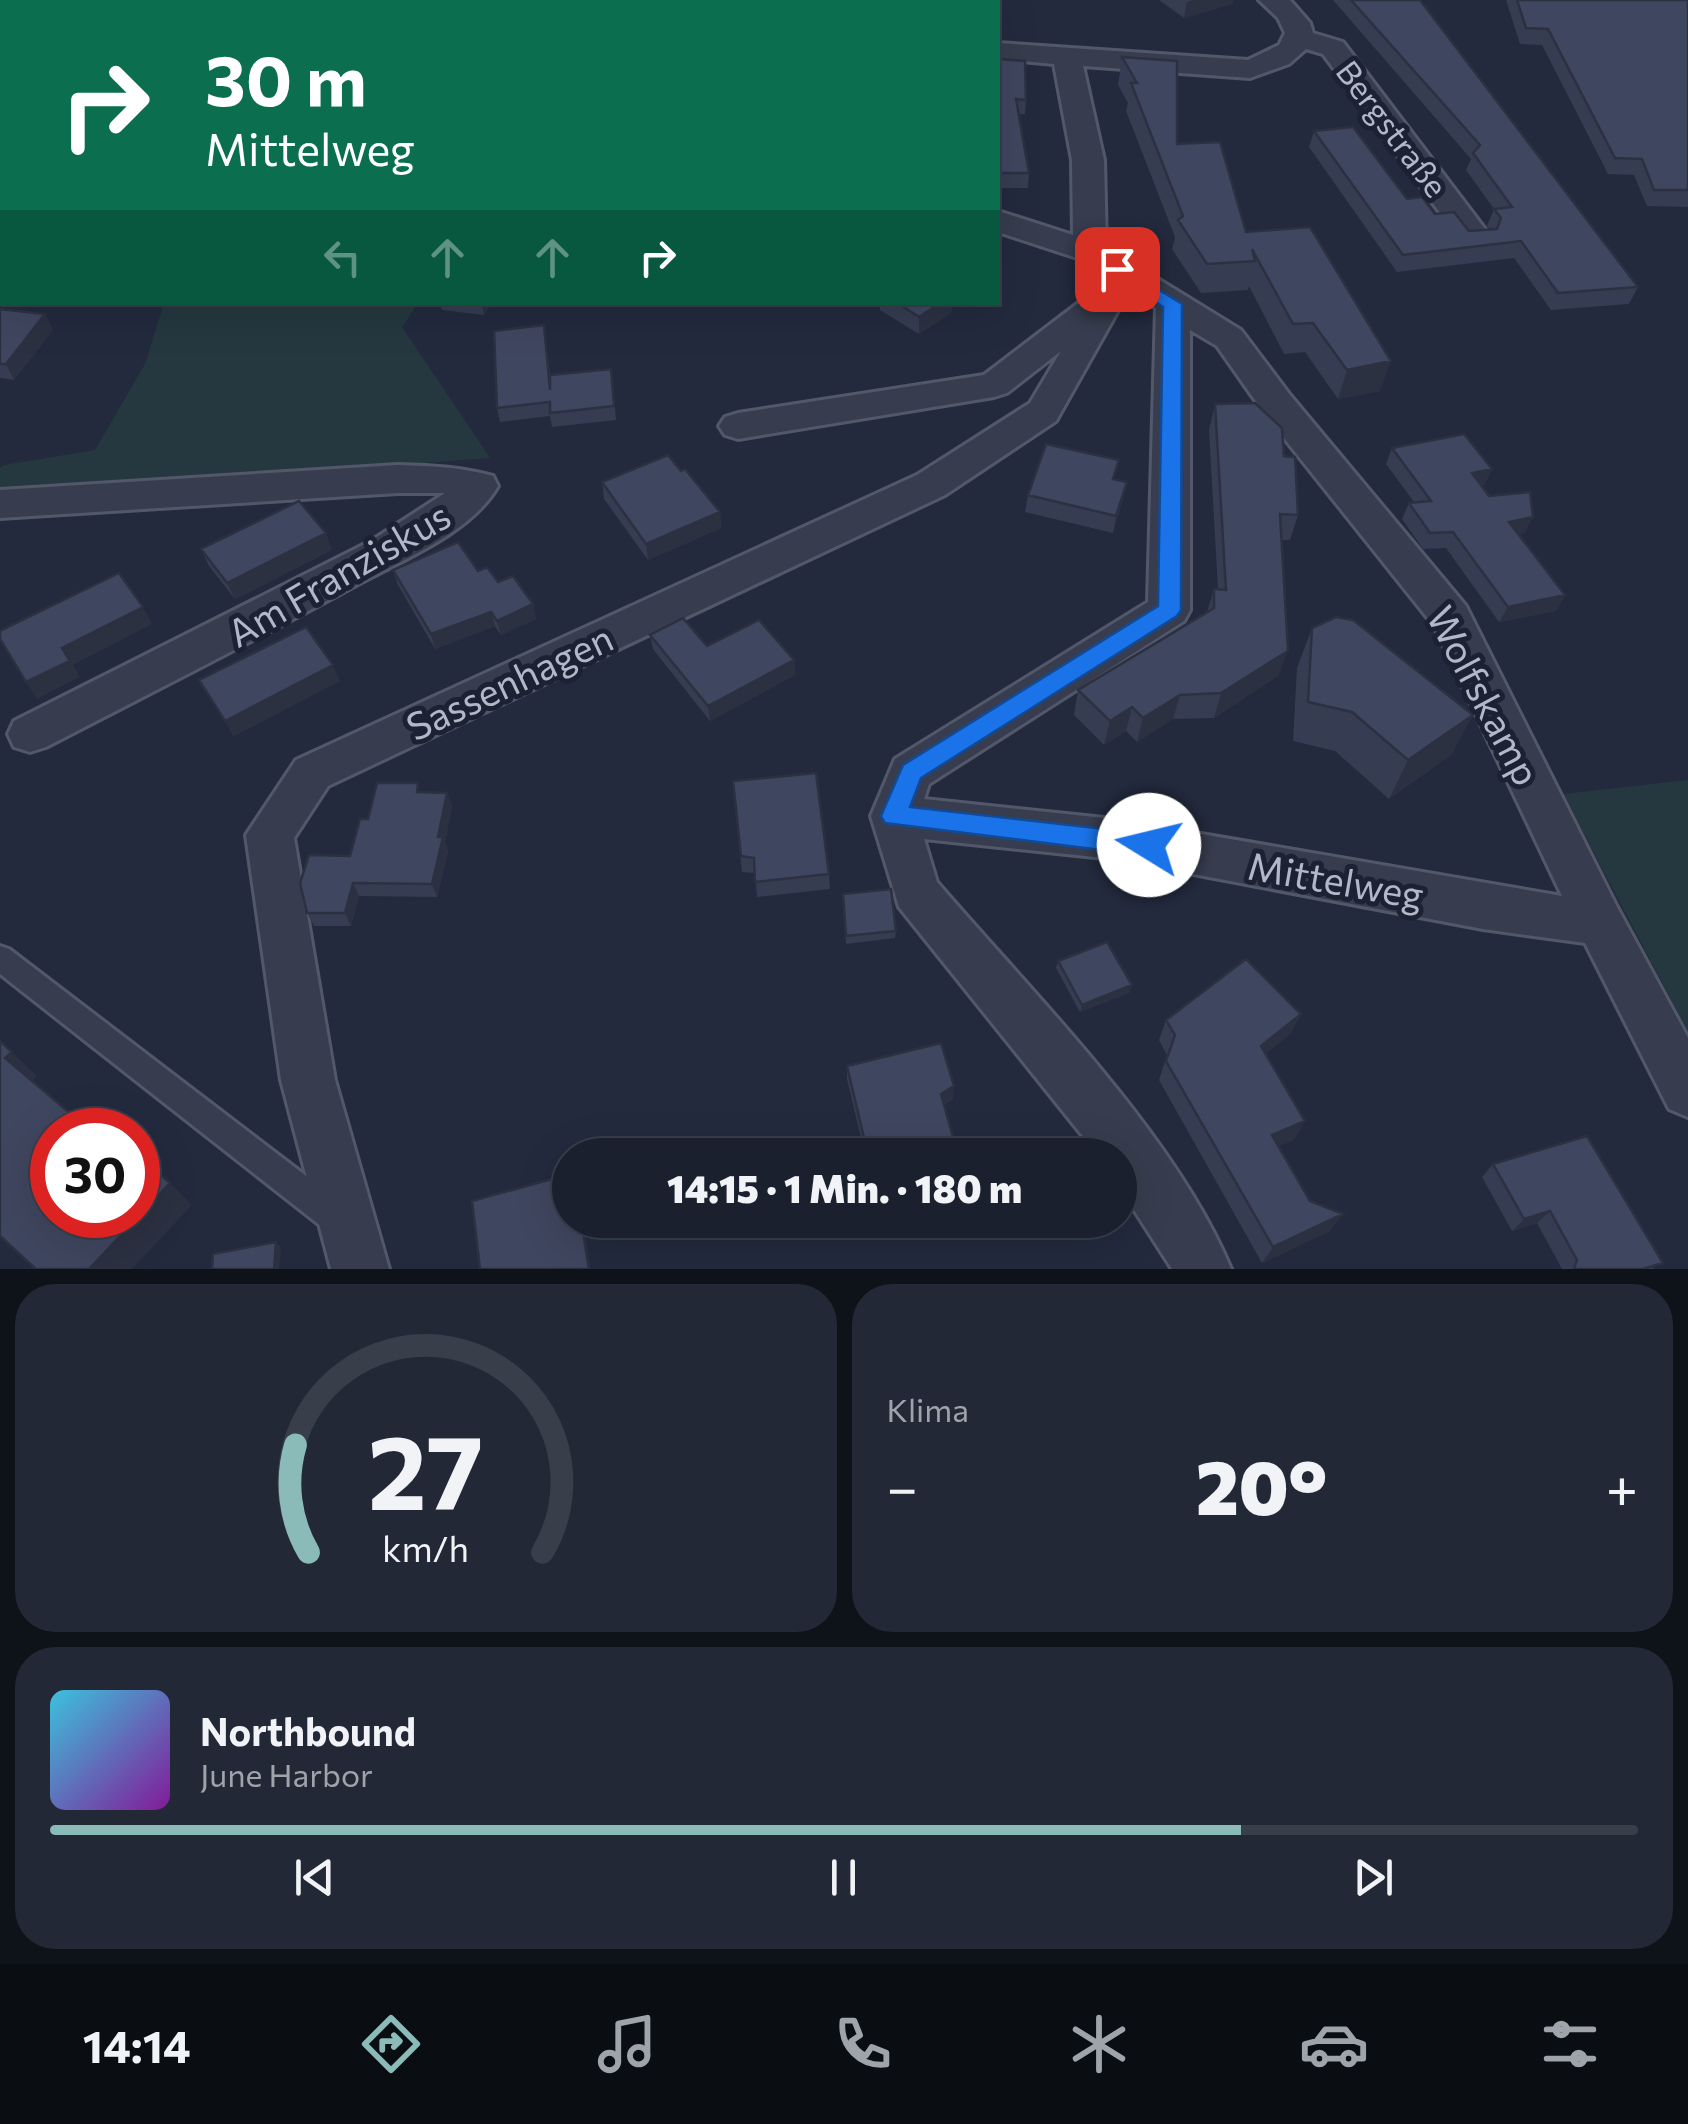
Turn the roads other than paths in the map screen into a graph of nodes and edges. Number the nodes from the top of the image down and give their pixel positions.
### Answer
1 (1273, 0) edge
2 (1299, 38) junction
3 (1000, 51) edge
4 (1067, 56) junction
5 (1000, 222) edge
6 (1475, 237) edge
7 (1090, 251) junction
8 (1113, 293) junction
9 (1173, 304) junction
10 (738, 426) dead end
11 (0, 504) edge
12 (30, 734) dead end
13 (894, 816) junction
14 (1600, 923) junction
15 (0, 958) edge
16 (1688, 1091) edge
17 (355, 1248) edge
18 (1202, 1269) edge

1 - 2 street, Bergstraße
2 - 4 street, Bergstraße
2 - 6 street, Bergstraße
3 - 4 street, Bergstraße
4 - 7 street
5 - 7 street
7 - 8 street
7 - 9 street
8 - 10 street
8 - 17 street, Sassenhagen
9 - 13 street
9 - 14 street, Wolfskamp
11 - 12 street, Am Franziskus
13 - 14 street, Mittelweg
13 - 18 street
14 - 16 street, Wolfskamp
15 - 17 lane

